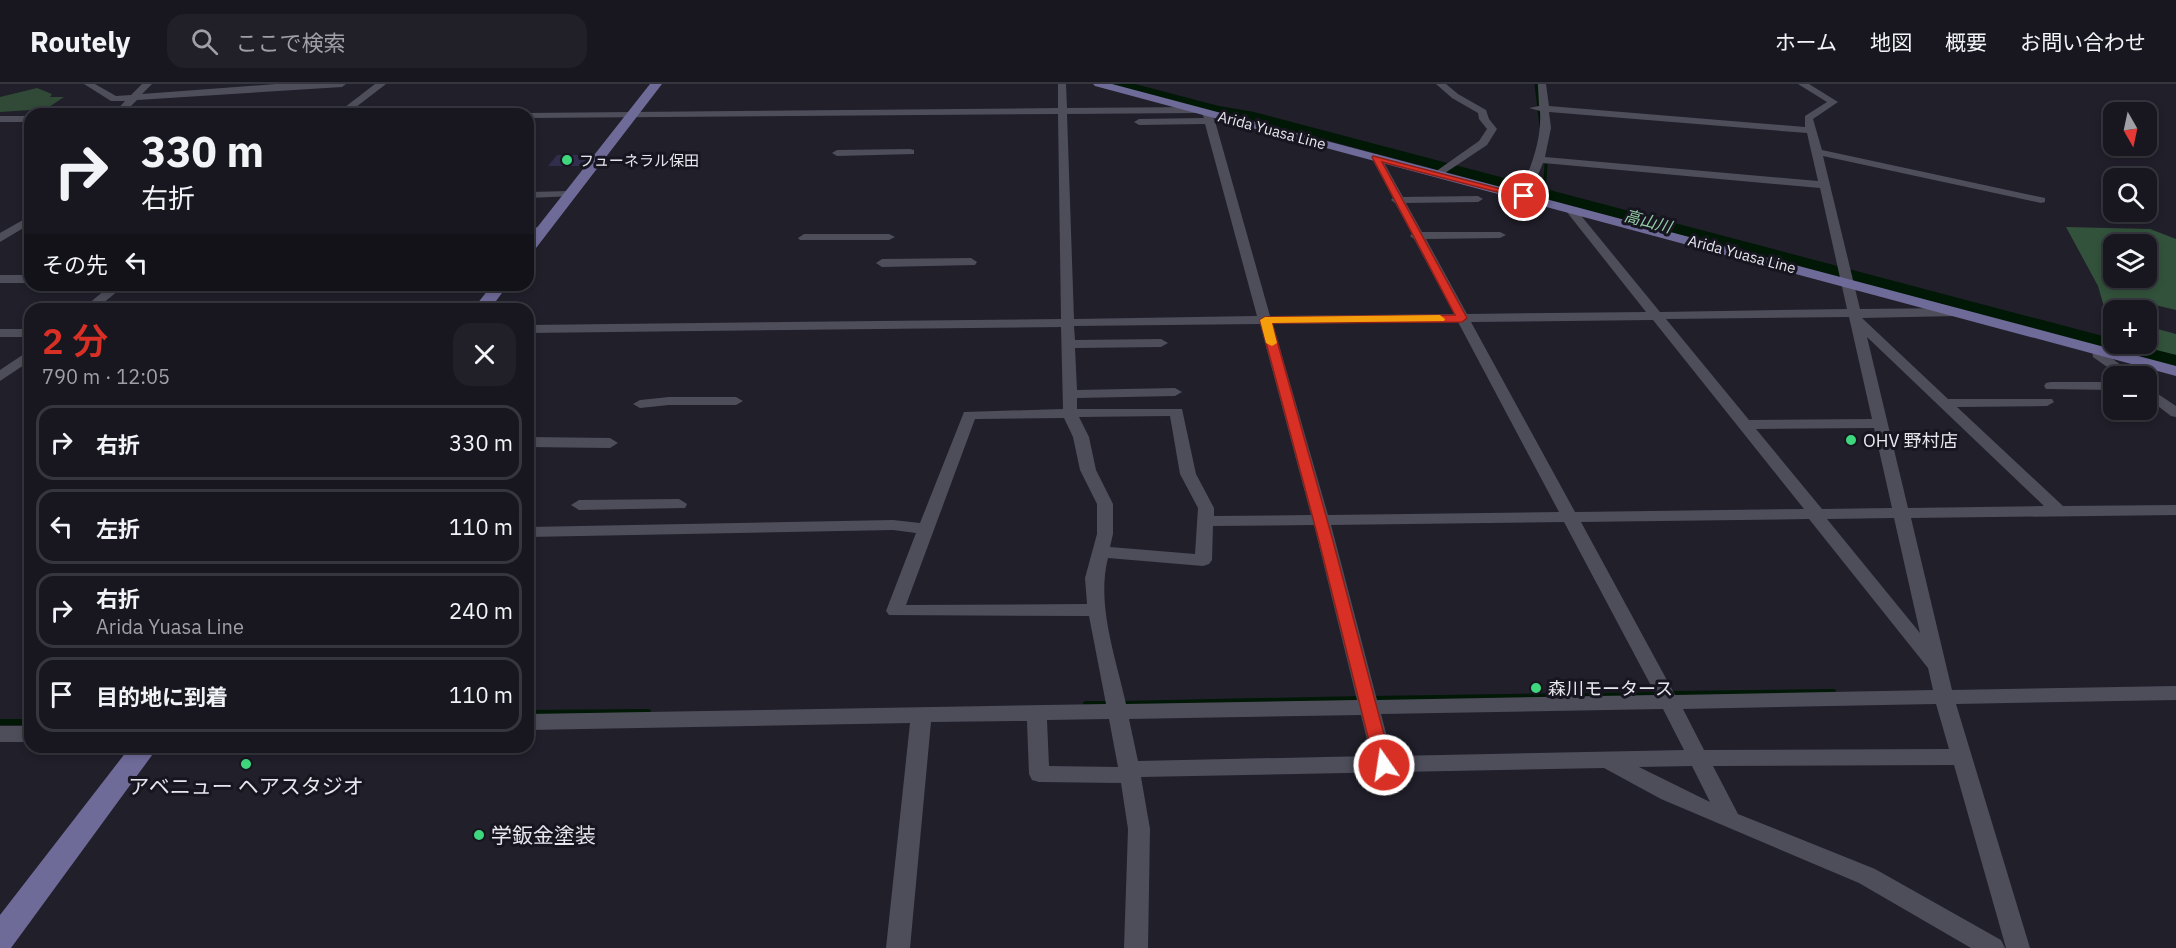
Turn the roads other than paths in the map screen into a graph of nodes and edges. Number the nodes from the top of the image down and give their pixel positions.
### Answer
1 (88, 84) edge
2 (147, 84) edge
3 (342, 84) edge
4 (381, 84) edge
5 (656, 84) edge
6 (1062, 84) edge
7 (1099, 84) edge
8 (1441, 84) edge
9 (1531, 84) edge
10 (1542, 84) edge
11 (1803, 84) edge
12 (135, 98) junction
13 (124, 108) edge
14 (348, 108) edge
15 (1539, 108) junction
16 (1064, 111) junction
17 (1204, 114) junction
18 (534, 115) edge
19 (631, 116) junction
20 (0, 119) edge
21 (24, 119) edge
22 (1139, 122) dead end
23 (1809, 130) junction
24 (910, 152) dead end
25 (1817, 152) junction
26 (837, 153) dead end
27 (1376, 157) junction
28 (1539, 160) junction
29 (1439, 174) junction
30 (1826, 185) junction
31 (1525, 192) junction
32 (570, 194) junction
33 (534, 195) edge
34 (1478, 199) dead end
35 (1397, 200) junction
36 (2041, 200) dead end
37 (1570, 209) junction
38 (24, 222) edge
39 (534, 230) edge
40 (543, 230) junction
41 (24, 234) edge
42 (2, 235) edge
43 (1500, 235) dead end
44 (1416, 236) junction
45 (889, 237) dead end
46 (804, 238) dead end
47 (534, 241) edge
48 (971, 262) dead end
49 (882, 263) dead end
50 (1846, 277) junction
51 (0, 279) edge
52 (24, 279) edge
53 (111, 291) edge
54 (96, 303) edge
55 (1957, 312) junction
56 (1656, 317) junction
57 (1857, 317) junction
58 (1462, 318) junction
59 (1265, 320) junction
60 (1067, 322) junction
61 (534, 328) edge
62 (0, 333) edge
63 (24, 333) edge
64 (1161, 343) dead end
65 (1068, 344) junction
66 (2099, 350) junction
67 (24, 359) edge
68 (2114, 366) edge
69 (2176, 370) edge
70 (24, 372) edge
71 (4, 374) edge
72 (2051, 386) dead end
73 (2103, 386) edge
74 (1175, 392) dead end
75 (1069, 393) junction
76 (2157, 398) edge
77 (736, 401) dead end
78 (2047, 402) dead end
79 (1945, 403) junction
80 (640, 404) dead end
81 (1070, 413) junction
82 (2176, 413) edge
83 (1882, 423) junction
84 (1744, 425) junction
85 (534, 442) edge
86 (610, 442) dead end
87 (679, 504) dead end
88 (579, 505) dead end
89 (2176, 510) edge
90 (2058, 511) junction
91 (1902, 513) junction
92 (1816, 514) junction
93 (1569, 517) junction
94 (1321, 520) junction
95 (1206, 521) junction
96 (926, 529) junction
97 (534, 532) edge
98 (1101, 552) junction
99 (1097, 610) junction
100 (1937, 667) junction
101 (2176, 693) edge
102 (1944, 697) junction
103 (1670, 703) junction
104 (1370, 707) junction
105 (1117, 713) junction
106 (1037, 715) junction
107 (921, 717) junction
108 (534, 722) edge
109 (0, 734) edge
110 (24, 734) edge
111 (140, 753) edge
112 (1963, 757) junction
113 (1699, 758) junction
114 (1608, 761) junction
115 (1384, 765) junction
116 (1129, 772) junction
117 (1730, 820) junction
118 (0, 938) edge
119 (898, 948) edge
120 (1136, 948) edge
121 (1993, 948) edge
122 (2018, 948) edge

1 - 12 street
2 - 12 street
3 - 12 street
4 - 14 street
5 - 19 main road
6 - 16 street
7 - 17 main road, Arida Yuasa Line
8 - 29 street
9 - 15 street
10 - 15 street
11 - 23 street
12 - 13 street
15 - 23 street
15 - 28 street
16 - 17 street
16 - 19 street
16 - 60 street
17 - 22 street
17 - 27 main road, Arida Yuasa Line
17 - 59 street
18 - 19 street
19 - 32 main road
20 - 21 street
23 - 25 street
24 - 26 street
25 - 30 street
25 - 36 street
27 - 29 main road, Arida Yuasa Line
27 - 35 street
28 - 30 street
28 - 31 street
29 - 31 main road, Arida Yuasa Line
30 - 50 street
31 - 37 main road, Arida Yuasa Line
32 - 33 street
32 - 40 main road
34 - 35 street
35 - 44 street
37 - 50 main road, Arida Yuasa Line
37 - 56 street
38 - 42 street
39 - 40 street
40 - 47 main road
41 - 42 street
43 - 44 street
44 - 58 street
45 - 46 street
48 - 49 street
50 - 55 main road, Arida Yuasa Line
50 - 57 street
51 - 52 street
53 - 54 street
55 - 57 street
55 - 66 main road, Arida Yuasa Line
56 - 57 street
56 - 58 street
56 - 84 street
57 - 79 street
57 - 83 street
58 - 59 street
58 - 93 street
59 - 60 street
59 - 94 street
60 - 61 street
60 - 65 street
62 - 63 street
64 - 65 street
65 - 75 street
66 - 68 street
66 - 69 main road, Arida Yuasa Line
67 - 71 street
70 - 71 street
72 - 73 street
74 - 75 street
75 - 81 street
76 - 82 street
77 - 80 street
78 - 79 street
79 - 90 street
81 - 95 street
81 - 96 street
81 - 98 street
83 - 84 street
83 - 91 street
84 - 92 street
85 - 86 street
87 - 88 street
89 - 90 street
90 - 91 street
91 - 92 street
91 - 100 street
92 - 93 street
92 - 100 street
93 - 94 street
93 - 103 street
94 - 95 street
94 - 104 street
95 - 98 street
96 - 97 street
96 - 99 street
98 - 99 street
99 - 105 street
100 - 102 street
101 - 102 street
102 - 103 street
102 - 112 street
103 - 104 street
103 - 113 street
104 - 105 street
104 - 115 street
105 - 106 street
105 - 116 street
106 - 107 street
106 - 116 street
107 - 108 street
107 - 119 street
109 - 110 street
111 - 118 main road
112 - 113 street
112 - 122 street
113 - 114 street
113 - 117 street
114 - 115 street
114 - 117 street
115 - 116 street
116 - 120 street
117 - 121 street

